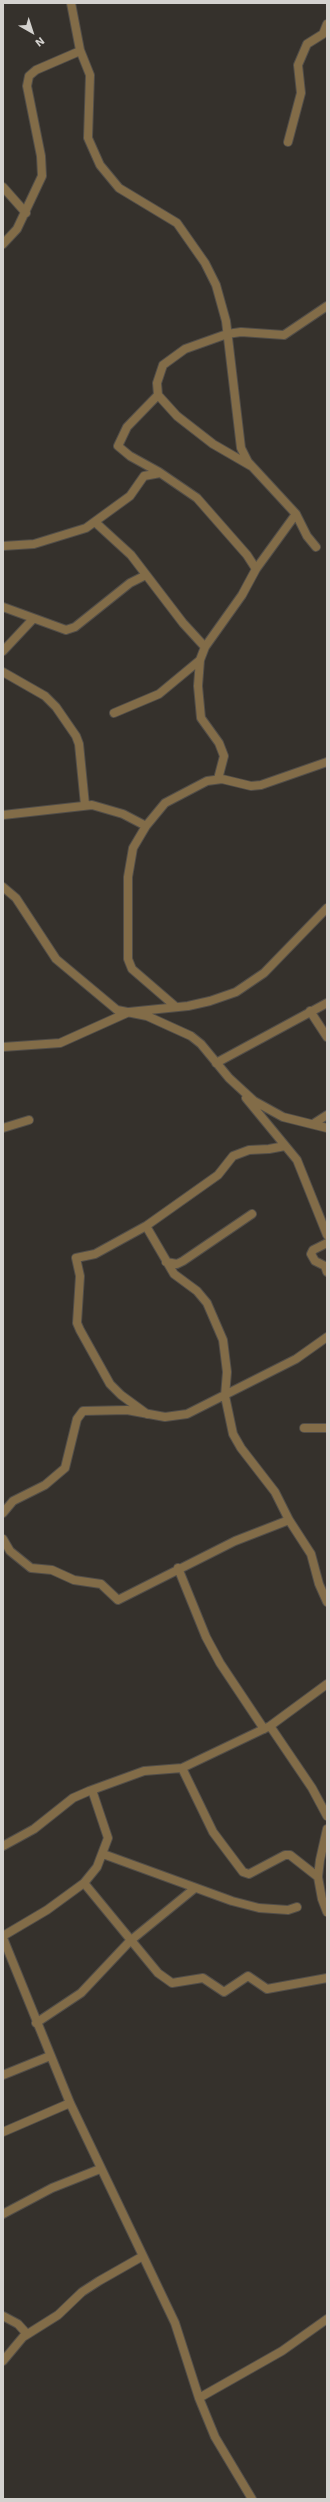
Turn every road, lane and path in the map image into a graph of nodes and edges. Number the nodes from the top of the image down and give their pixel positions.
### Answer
1 (71, 3) edge
2 (327, 24) edge
3 (80, 51) junction
4 (288, 142) dead end
5 (3, 187) edge
6 (26, 213) junction
7 (3, 244) edge
8 (327, 306) edge
9 (227, 334) junction
10 (158, 395) junction
11 (252, 466) junction
12 (161, 474) junction
13 (296, 514) junction
14 (96, 522) junction
15 (3, 546) edge
16 (316, 547) dead end
17 (256, 569) junction
18 (146, 575) junction
19 (3, 607) edge
20 (33, 618) junction
21 (205, 647) junction
22 (3, 651) edge
23 (200, 660) junction
24 (3, 672) edge
25 (114, 713) dead end
26 (327, 762) edge
27 (218, 779) junction
28 (85, 805) junction
29 (3, 815) edge
30 (146, 826) junction
31 (3, 887) edge
32 (327, 908) edge
33 (327, 1003) edge
34 (176, 1007) junction
35 (129, 1012) junction
36 (310, 1012) junction
37 (327, 1037) edge
38 (3, 1047) edge
39 (216, 1063) junction
40 (240, 1089) junction
41 (327, 1115) edge
42 (30, 1120) dead end
43 (312, 1124) junction
44 (3, 1128) edge
45 (327, 1128) edge
46 (285, 1146) junction
47 (252, 1214) dead end
48 (146, 1226) junction
49 (327, 1235) edge
50 (327, 1244) edge
51 (166, 1262) junction
52 (327, 1272) edge
53 (327, 1337) edge
54 (225, 1396) junction
55 (147, 1414) junction
56 (304, 1428) dead end
57 (327, 1428) edge
58 (3, 1513) edge
59 (289, 1520) junction
60 (3, 1539) edge
61 (178, 1568) junction
62 (327, 1602) edge
63 (327, 1684) edge
64 (267, 1727) junction
65 (182, 1768) junction
66 (92, 1790) junction
67 (327, 1816) edge
68 (327, 1829) edge
69 (3, 1846) edge
70 (103, 1854) junction
71 (318, 1877) junction
72 (84, 1883) junction
73 (195, 1888) junction
74 (297, 1907) dead end
75 (327, 1912) edge
76 (3, 1937) edge
77 (130, 1941) junction
78 (327, 1978) edge
79 (36, 2023) junction
80 (50, 2056) junction
81 (3, 2075) edge
82 (70, 2103) junction
83 (3, 2132) edge
84 (100, 2169) junction
85 (3, 2214) edge
86 (143, 2256) junction
87 (3, 2316) edge
88 (327, 2319) edge
89 (27, 2334) junction
90 (3, 2361) edge
91 (199, 2398) junction
92 (252, 2499) edge

1 - 3 street
2 - 4 street
3 - 6 street
3 - 9 street
5 - 6 street
6 - 7 street
8 - 9 street
9 - 10 street
9 - 11 street
10 - 11 street
10 - 12 street
11 - 13 street
12 - 14 street
12 - 17 street
13 - 16 street
13 - 17 street
14 - 15 street
14 - 18 street
17 - 21 street
18 - 20 street
18 - 21 street
19 - 20 street
20 - 22 street
21 - 23 street
23 - 25 street
23 - 27 street
24 - 28 street
26 - 27 street
27 - 30 street
28 - 29 street
28 - 30 street
30 - 34 street
31 - 35 street
32 - 34 street
33 - 36 street
34 - 35 street
35 - 38 street
35 - 39 street
36 - 37 street
36 - 39 street
39 - 40 street
40 - 43 street
40 - 46 street
41 - 43 street
42 - 44 street
43 - 45 street
46 - 48 street
46 - 49 street
47 - 51 street
48 - 51 street
48 - 55 street
50 - 52 street
51 - 54 street
53 - 54 street
54 - 55 street
54 - 59 street
55 - 58 street
56 - 57 street
59 - 61 street
59 - 62 street
60 - 61 street
61 - 64 street
63 - 64 street
64 - 65 street
64 - 67 street
65 - 66 street
65 - 71 street
66 - 69 street
66 - 70 street
68 - 71 street
70 - 72 street
70 - 73 street
71 - 75 street
72 - 76 street
72 - 77 street
73 - 74 street
73 - 77 street
76 - 79 street
77 - 78 street
77 - 79 street
79 - 80 street
80 - 81 street
80 - 82 street
82 - 83 street
82 - 84 street
84 - 85 street
84 - 86 street
86 - 89 street
86 - 91 street
87 - 89 street
88 - 91 street
89 - 90 street
91 - 92 street

